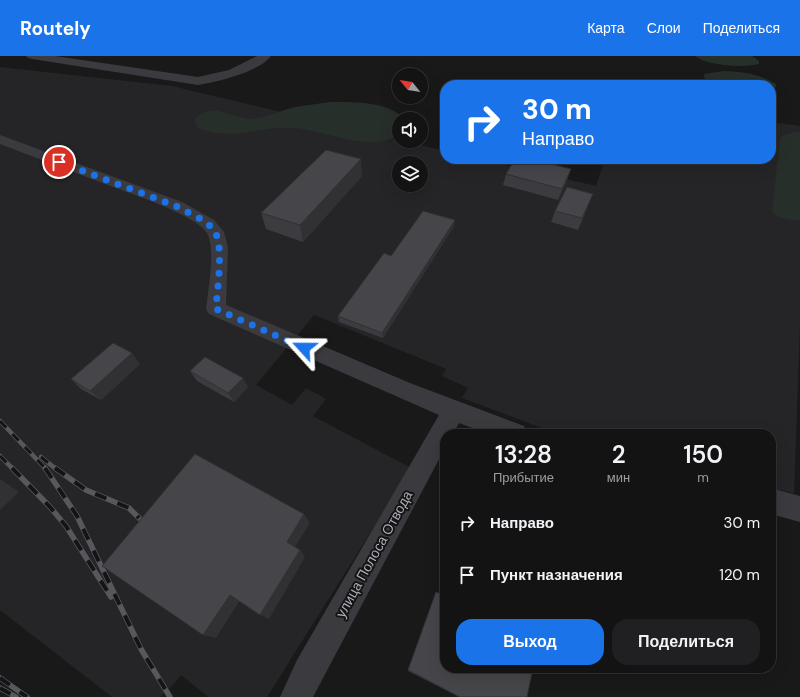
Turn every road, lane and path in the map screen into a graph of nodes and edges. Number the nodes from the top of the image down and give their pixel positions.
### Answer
1 (32, 56) edge
2 (265, 56) edge
3 (0, 139) edge
4 (454, 411) junction
5 (444, 429) edge
6 (503, 429) edge
7 (440, 436) edge
8 (776, 502) edge
9 (800, 509) edge
10 (296, 697) edge

1 - 2 street
3 - 4 street
4 - 5 street, улица Полоса Отвода
4 - 6 street
7 - 10 street, улица Полоса Отвода
8 - 9 street

